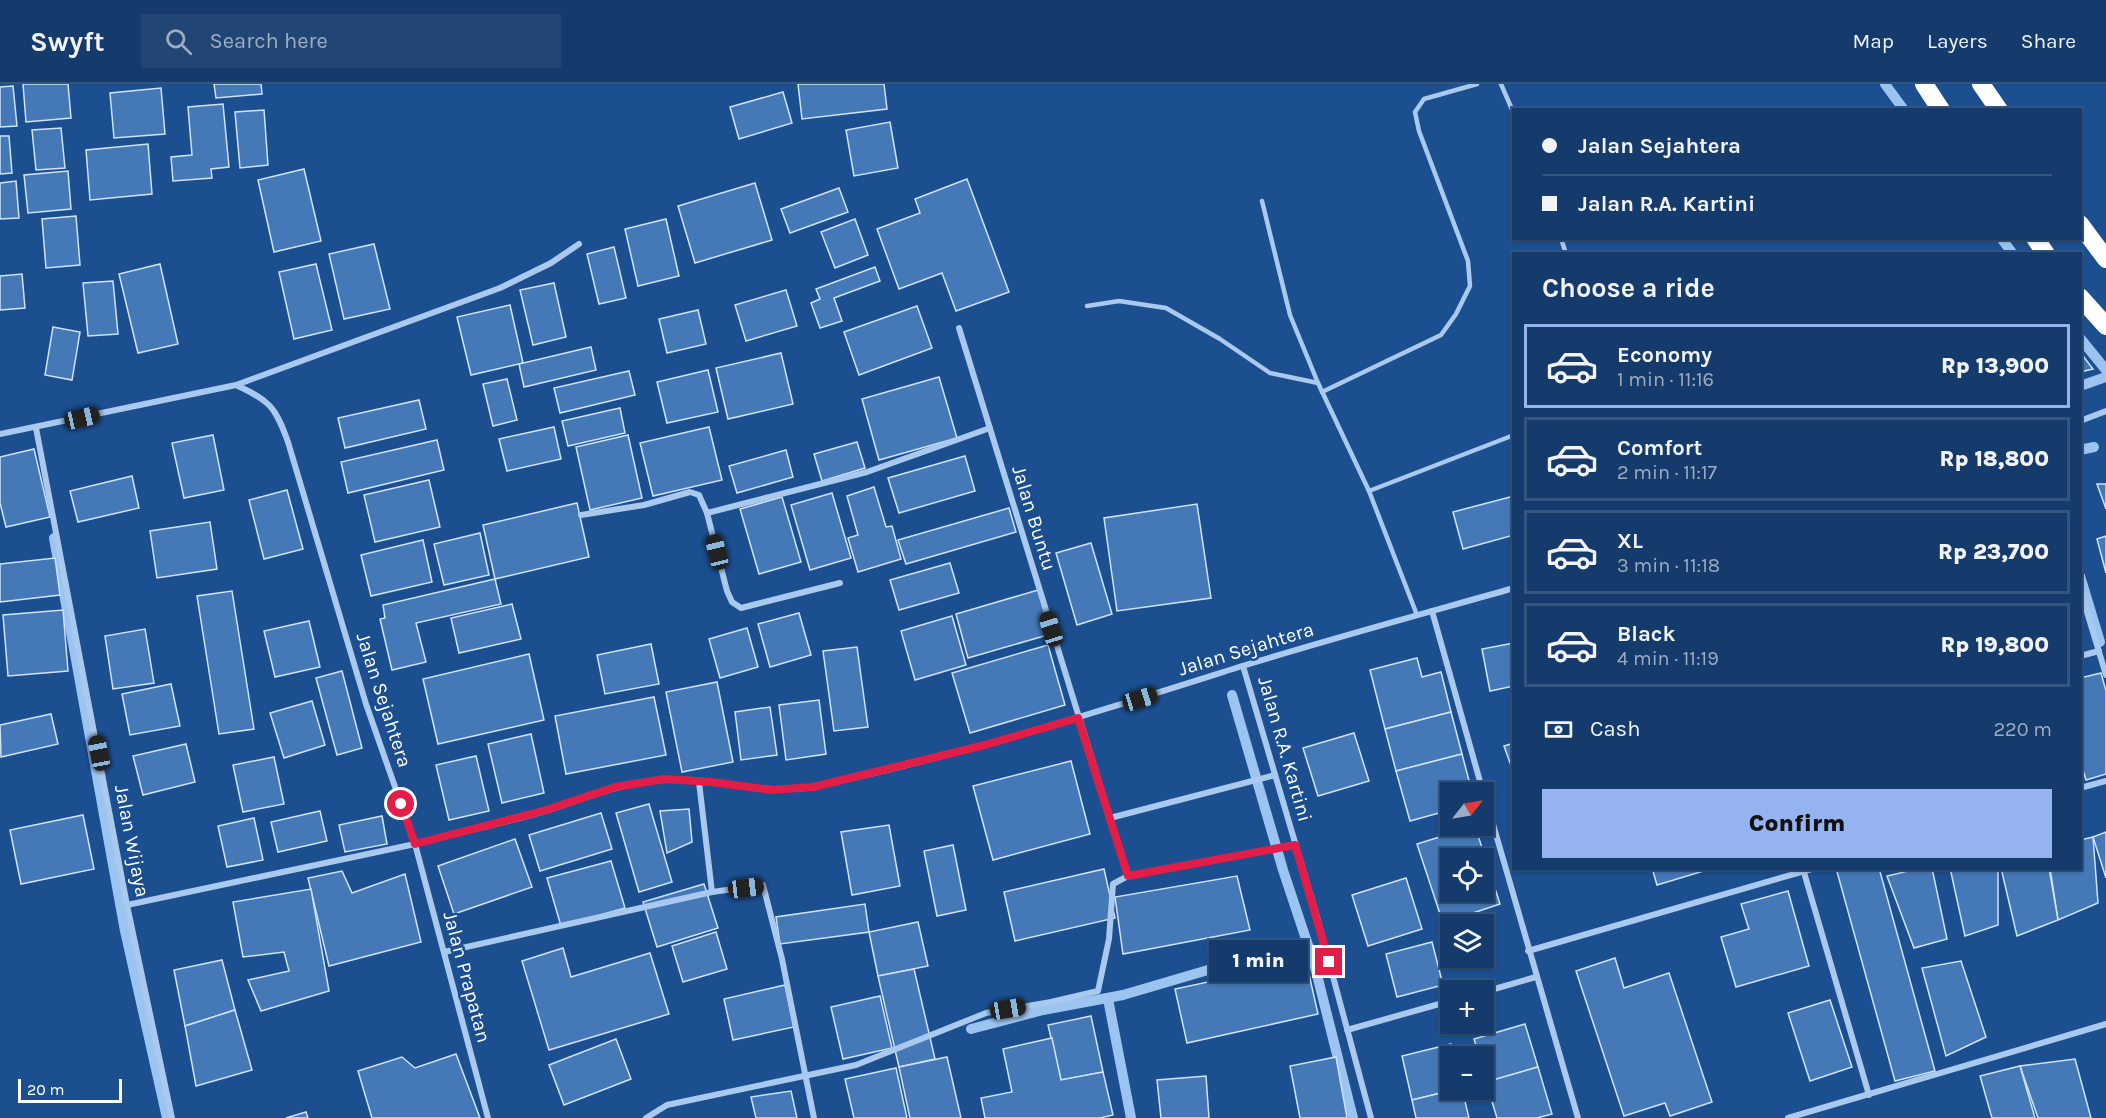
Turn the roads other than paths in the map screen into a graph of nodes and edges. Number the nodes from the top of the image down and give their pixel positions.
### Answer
1 (1477, 84) edge
2 (1501, 84) edge
3 (1924, 84) edge
4 (1981, 84) edge
5 (1940, 108) edge
6 (1998, 108) edge
7 (1512, 109) edge
8 (1262, 201) dead end
9 (2082, 227) edge
10 (579, 244) dead end
11 (2106, 259) edge
12 (2082, 299) edge
13 (1087, 306) dead end
14 (2106, 326) edge
15 (959, 328) dead end
16 (1318, 383) junction
17 (236, 385) junction
18 (1322, 392) junction
19 (2106, 411) edge
20 (2082, 420) edge
21 (36, 428) junction
22 (990, 428) junction
23 (0, 434) edge
24 (1512, 436) edge
25 (1369, 491) junction
26 (707, 513) junction
27 (581, 515) dead end
28 (840, 583) dead end
29 (1512, 589) edge
30 (2082, 596) edge
31 (1432, 611) junction
32 (1417, 615) junction
33 (2099, 651) junction
34 (2082, 655) edge
35 (1244, 666) junction
36 (2106, 672) edge
37 (1078, 718) junction
38 (1273, 775) junction
39 (2106, 781) edge
40 (699, 782) junction
41 (1480, 782) edge
42 (2082, 788) edge
43 (1110, 818) junction
44 (1494, 832) edge
45 (415, 844) junction
46 (1294, 845) junction
47 (1804, 870) edge
48 (1128, 876) junction
49 (712, 892) junction
50 (127, 905) junction
51 (1528, 951) junction
52 (444, 952) junction
53 (1536, 977) junction
54 (1494, 989) edge
55 (1440, 1004) edge
56 (2106, 1024) edge
57 (1347, 1030) junction
58 (806, 1076) junction
59 (1869, 1095) junction
60 (172, 1118) edge
61 (488, 1118) edge
62 (646, 1118) edge
63 (814, 1118) edge
64 (1371, 1118) edge
65 (1578, 1118) edge
66 (1788, 1118) edge

1 - 18 lane
2 - 7 lane
3 - 5 highway
4 - 6 highway
8 - 16 lane
9 - 11 highway
10 - 17 street
12 - 14 highway
13 - 16 lane
15 - 22 street, Jalan Buntu
16 - 18 lane
17 - 21 street
17 - 45 street, Jalan Sejahtera
18 - 25 lane
19 - 20 street
21 - 23 street
21 - 50 street, Jalan Wijaya
22 - 26 street
22 - 37 street, Jalan Buntu
24 - 25 lane
25 - 32 lane
26 - 27 street
26 - 28 street
29 - 31 street, Jalan Sejahtera
30 - 33 street
31 - 32 street, Jalan Sejahtera
31 - 41 street
32 - 35 street, Jalan Sejahtera
33 - 34 street
33 - 36 street
35 - 37 street, Jalan Sejahtera
35 - 38 street, Jalan R.A. Kartini
37 - 40 street, Jalan Sejahtera
37 - 43 street, Jalan Buntu
38 - 43 street
38 - 46 street, Jalan R.A. Kartini
39 - 42 street
40 - 45 street, Jalan Sejahtera
40 - 49 street
43 - 48 street, Jalan Buntu
44 - 51 street
45 - 50 street
45 - 52 street, Jalan Prapatan
46 - 48 street
46 - 57 street, Jalan R.A. Kartini
47 - 51 street
47 - 59 street
48 - 58 street
49 - 52 street
49 - 58 street
50 - 60 street, Jalan Wijaya
51 - 53 street
52 - 61 street, Jalan Prapatan
53 - 54 street
53 - 65 street
55 - 57 street
56 - 59 street
57 - 64 street, Jalan R.A. Kartini
58 - 62 street
58 - 63 street
59 - 66 street

